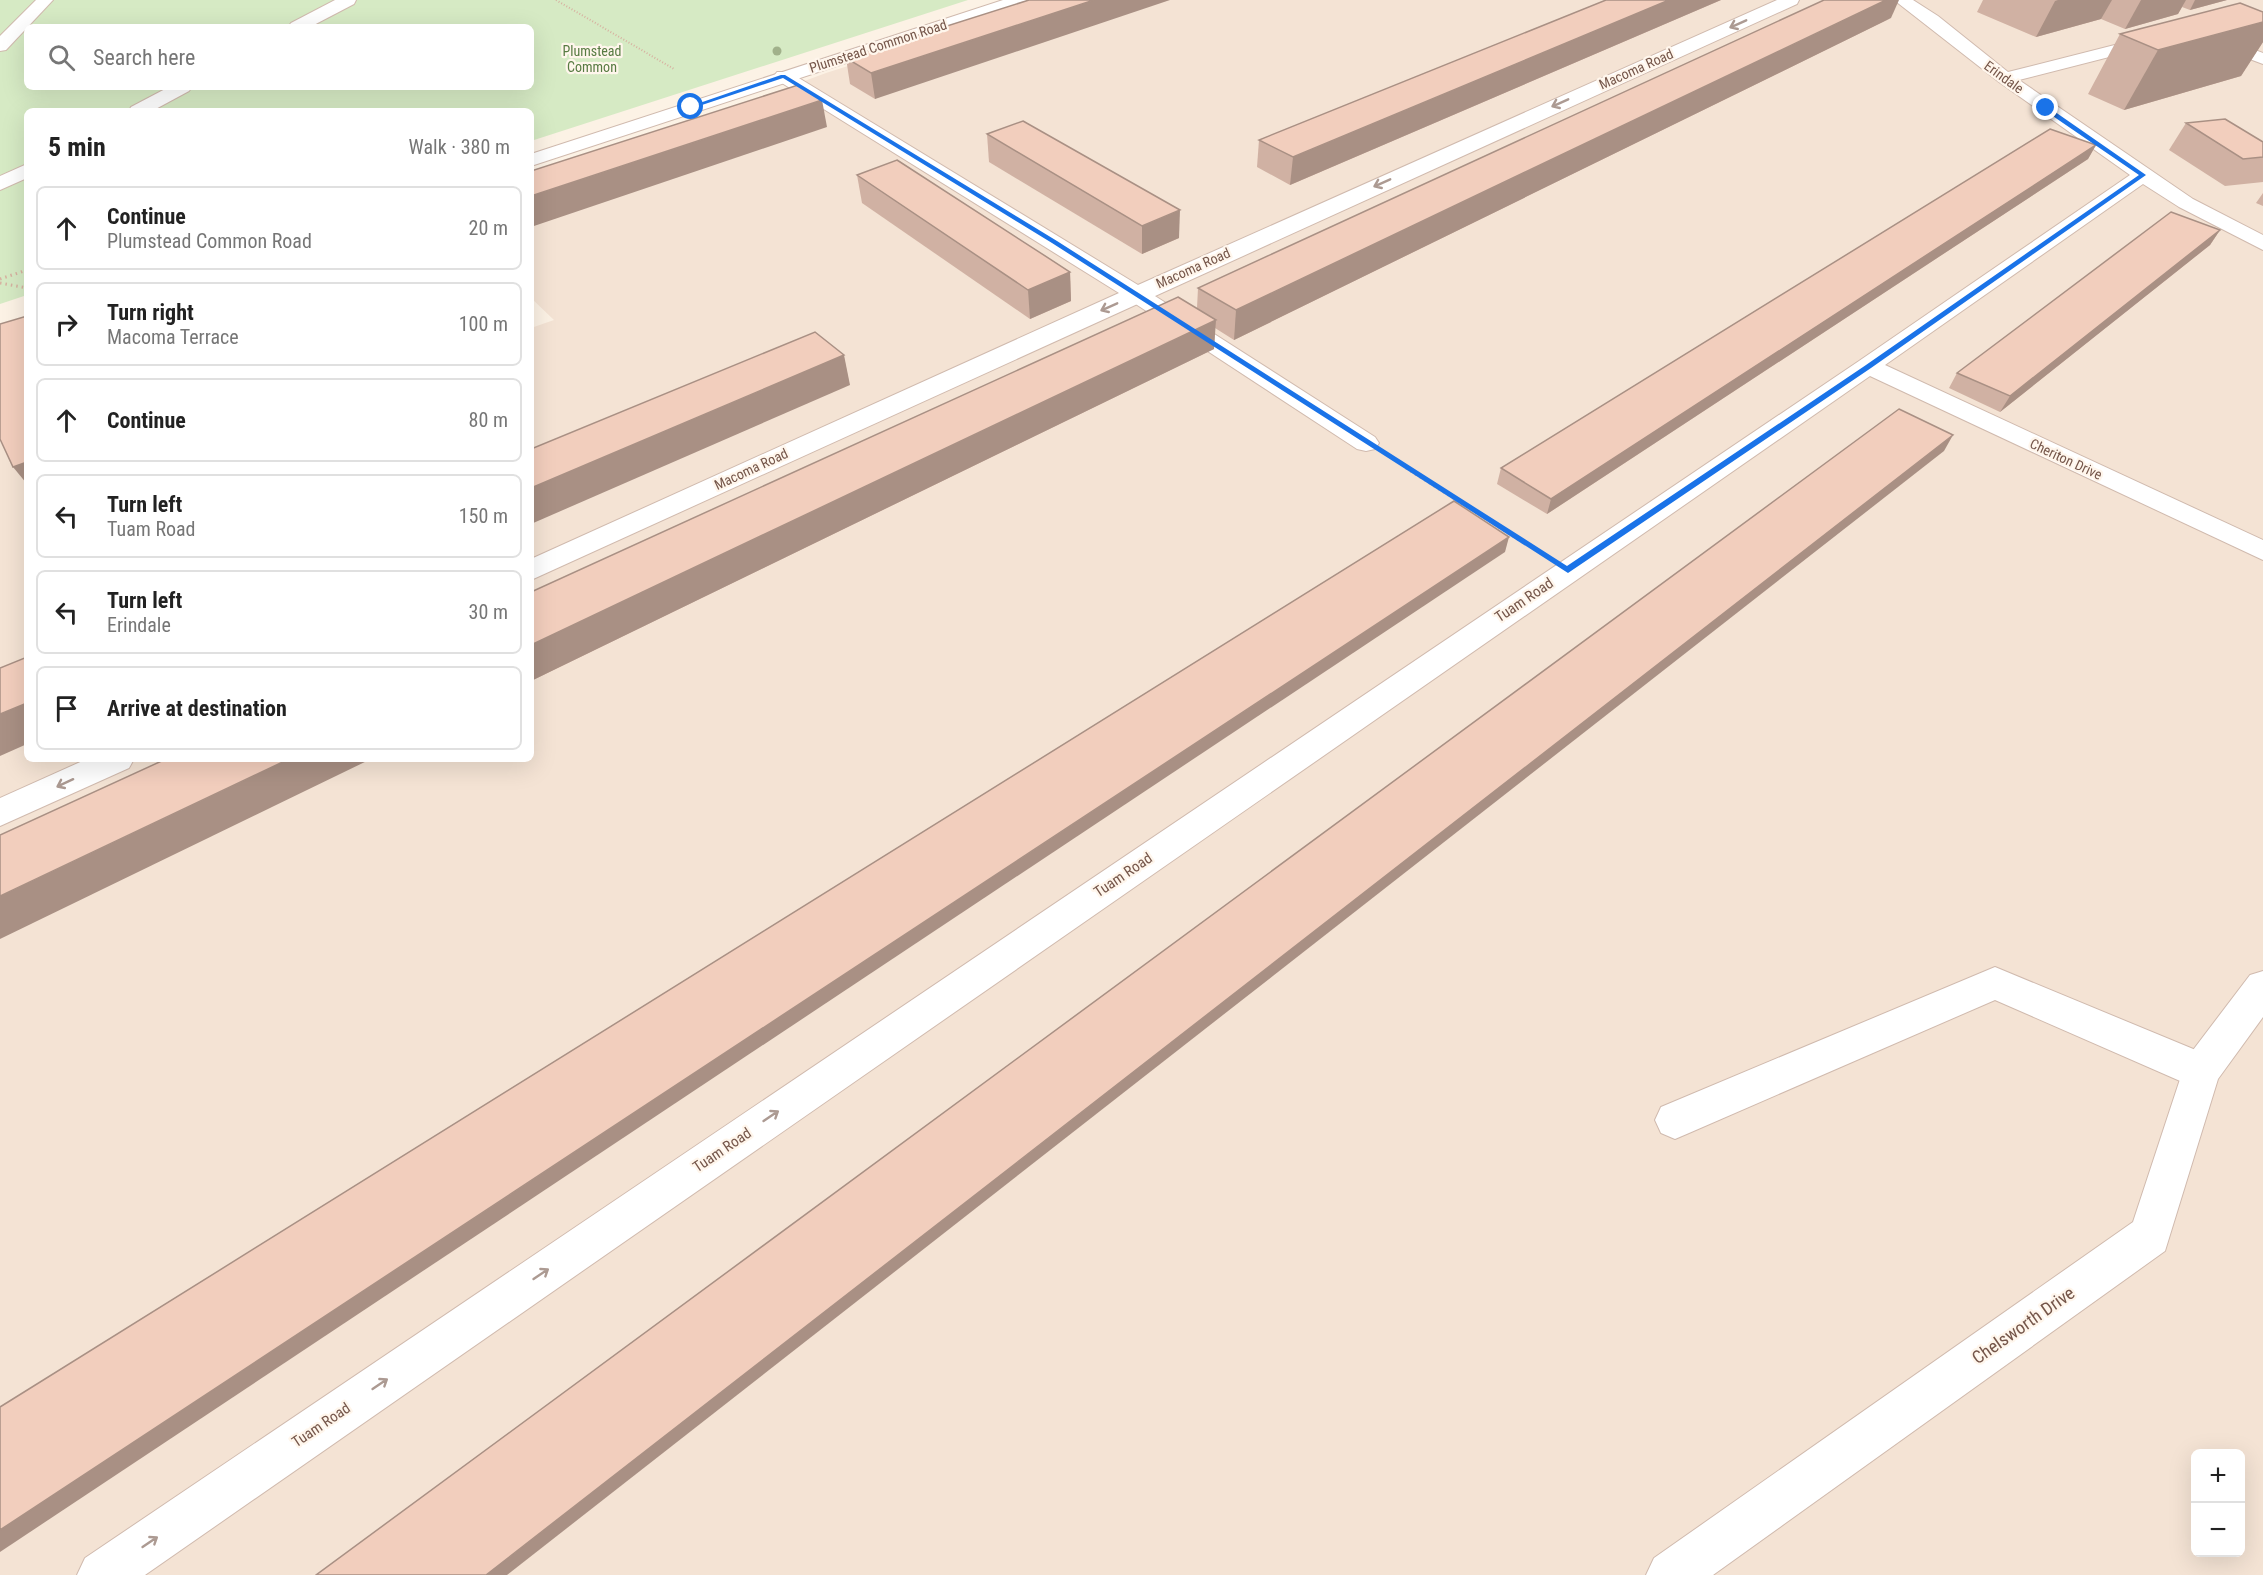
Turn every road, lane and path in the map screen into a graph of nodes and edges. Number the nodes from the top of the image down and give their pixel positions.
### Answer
1 (45, 0) edge
2 (348, 0) edge
3 (556, 0) edge
4 (1020, 0) edge
5 (1791, 0) edge
6 (1902, 0) edge
7 (2222, 22) edge
8 (303, 24) edge
9 (2169, 36) edge
10 (0, 46) edge
11 (2263, 59) edge
12 (674, 69) dead end
13 (783, 76) junction
14 (2005, 78) junction
15 (177, 90) edge
16 (144, 108) edge
17 (534, 159) edge
18 (24, 172) edge
19 (2143, 175) junction
20 (0, 184) edge
21 (2263, 244) edge
22 (24, 271) edge
23 (0, 279) edge
24 (0, 283) edge
25 (24, 287) edge
26 (1136, 294) junction
27 (1868, 366) junction
28 (1366, 443) joint
29 (2263, 551) edge
30 (534, 569) edge
31 (1568, 570) junction
32 (111, 762) edge
33 (0, 813) edge
34 (2263, 987) edge
35 (2201, 1071) junction
36 (1675, 1120) dead end
37 (102, 1575) edge
38 (1671, 1575) edge

1 - 10 street
2 - 8 street
3 - 12 path
4 - 13 street, Plumstead Common Road
5 -> 26 street, Macoma Road
6 - 14 street, Erindale
7 - 11 street
9 - 14 street
13 - 17 street, Plumstead Common Road
13 - 26 street
14 - 19 street, Erindale
15 - 16 street
18 - 20 street
19 - 21 street, Erindale
19 - 27 street, Tuam Road
22 - 23 path
24 - 25 path
26 - 28 street
26 -> 30 street, Macoma Road
27 - 29 street, Cheriton Drive
27 - 31 street, Tuam Road
28 - 31 path
37 -> 31 street, Tuam Road
32 -> 33 street
34 - 35 street, Chelsworth Drive
35 - 36 street
35 - 38 street, Chelsworth Drive

